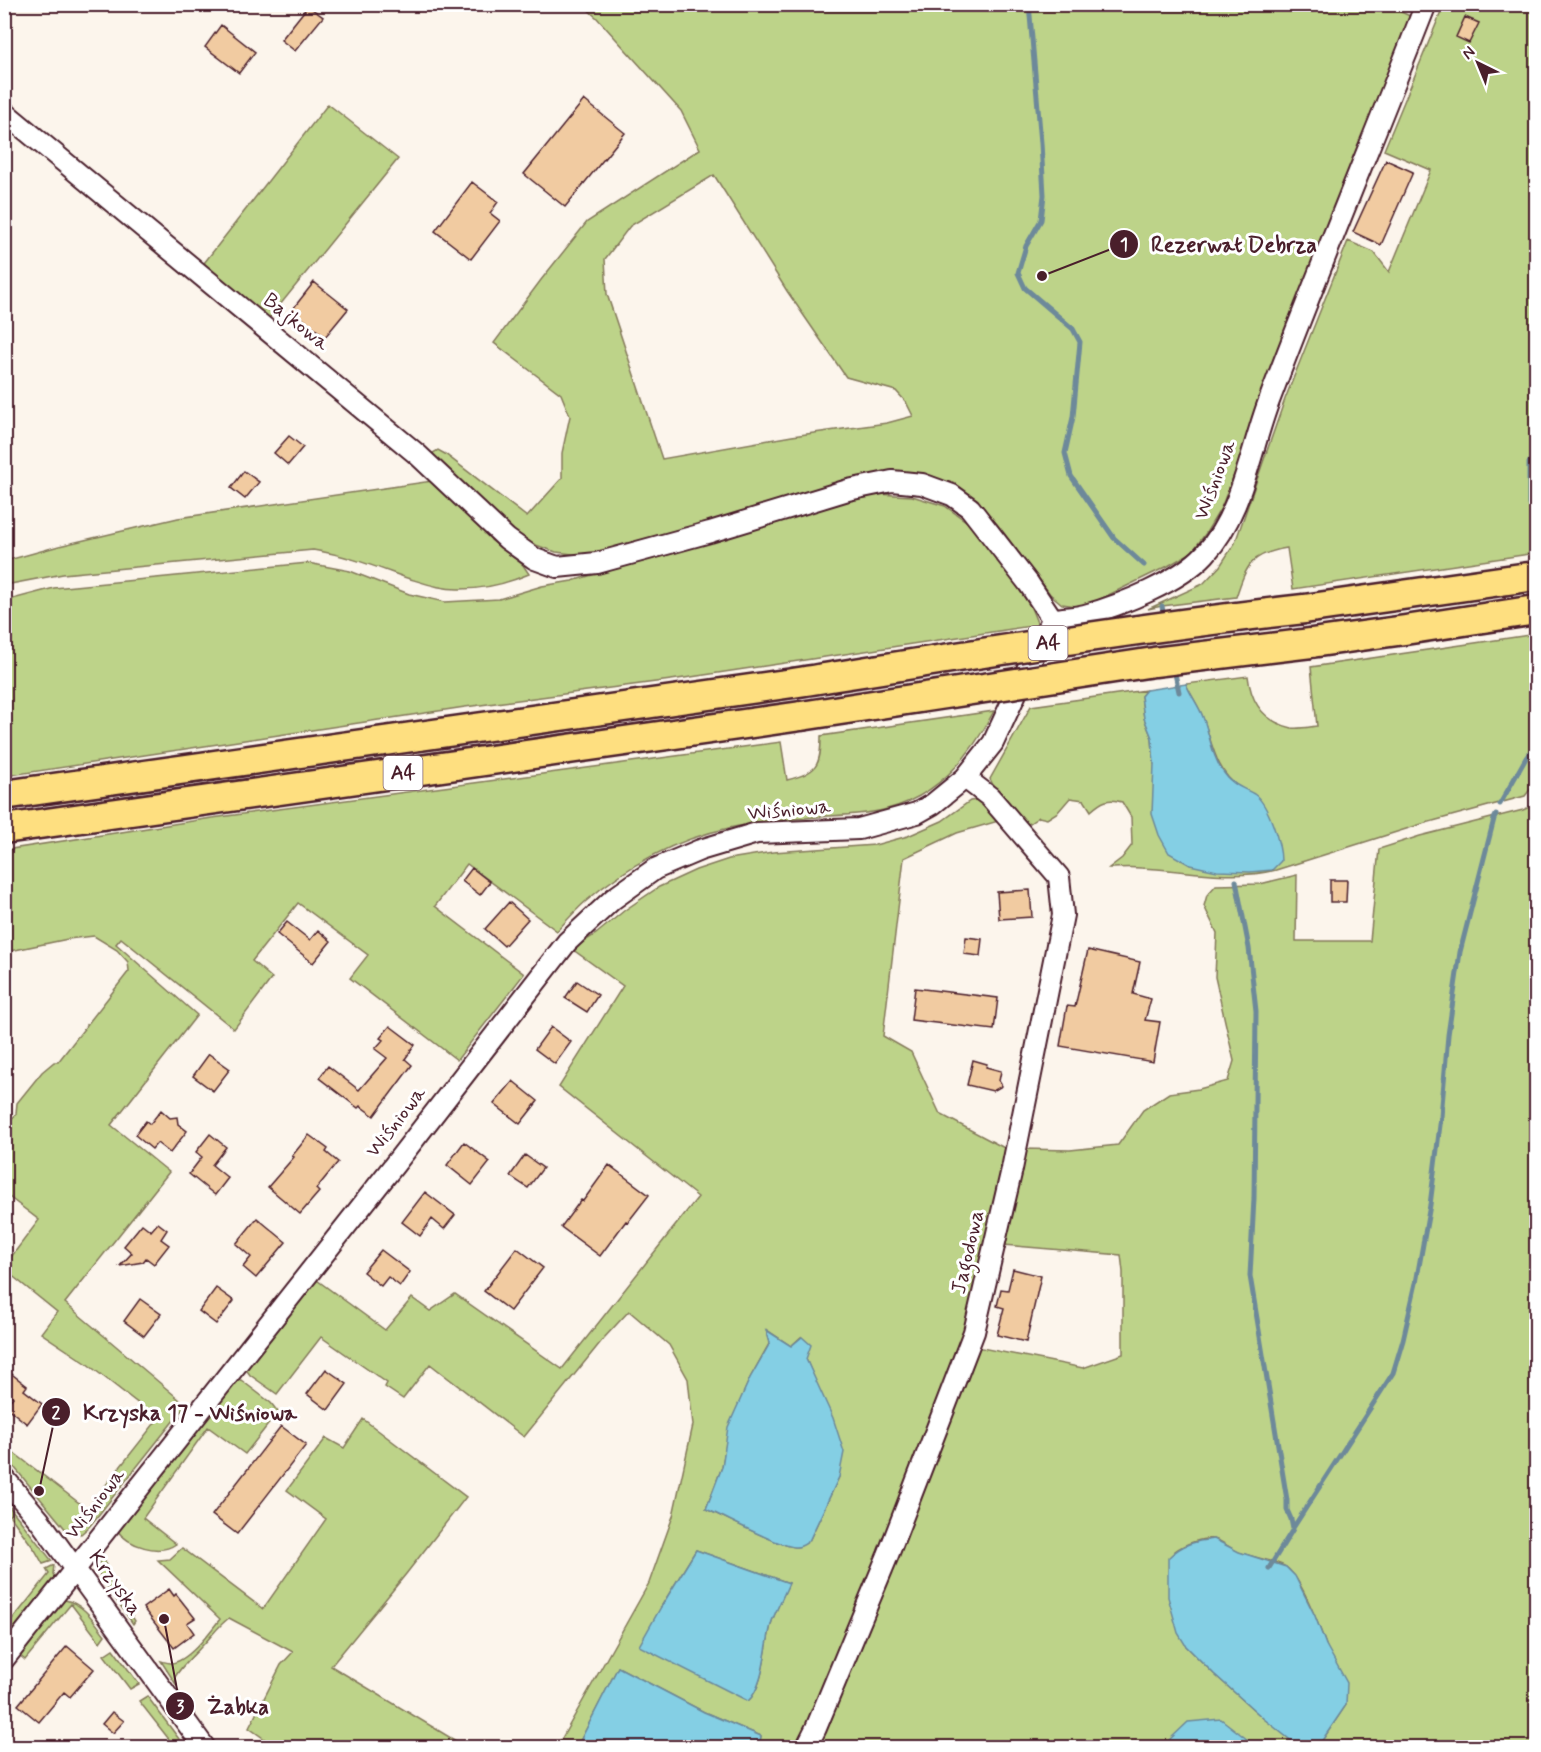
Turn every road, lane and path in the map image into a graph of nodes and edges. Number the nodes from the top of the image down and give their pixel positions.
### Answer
1 (1426, 4) edge
2 (4, 112) edge
3 (1536, 576) edge
4 (1536, 610) edge
5 (1053, 620) junction
6 (965, 778) junction
7 (4, 795) edge
8 (4, 830) edge
9 (4, 1478) edge
10 (75, 1569) junction
11 (4, 1659) edge
12 (205, 1748) edge
13 (806, 1748) edge

1 - 5 street, Wiśniowa
2 - 5 street, Bajkowa
3 - 7 highway, A4, bridge
4 - 8 highway, A4, bridge
5 - 6 street, Wiśniowa
6 - 10 street, Wiśniowa
6 - 13 street, Jagodowa
9 - 10 street, Krzyska
10 - 11 street, Wiśniowa
10 - 12 street, Krzyska

